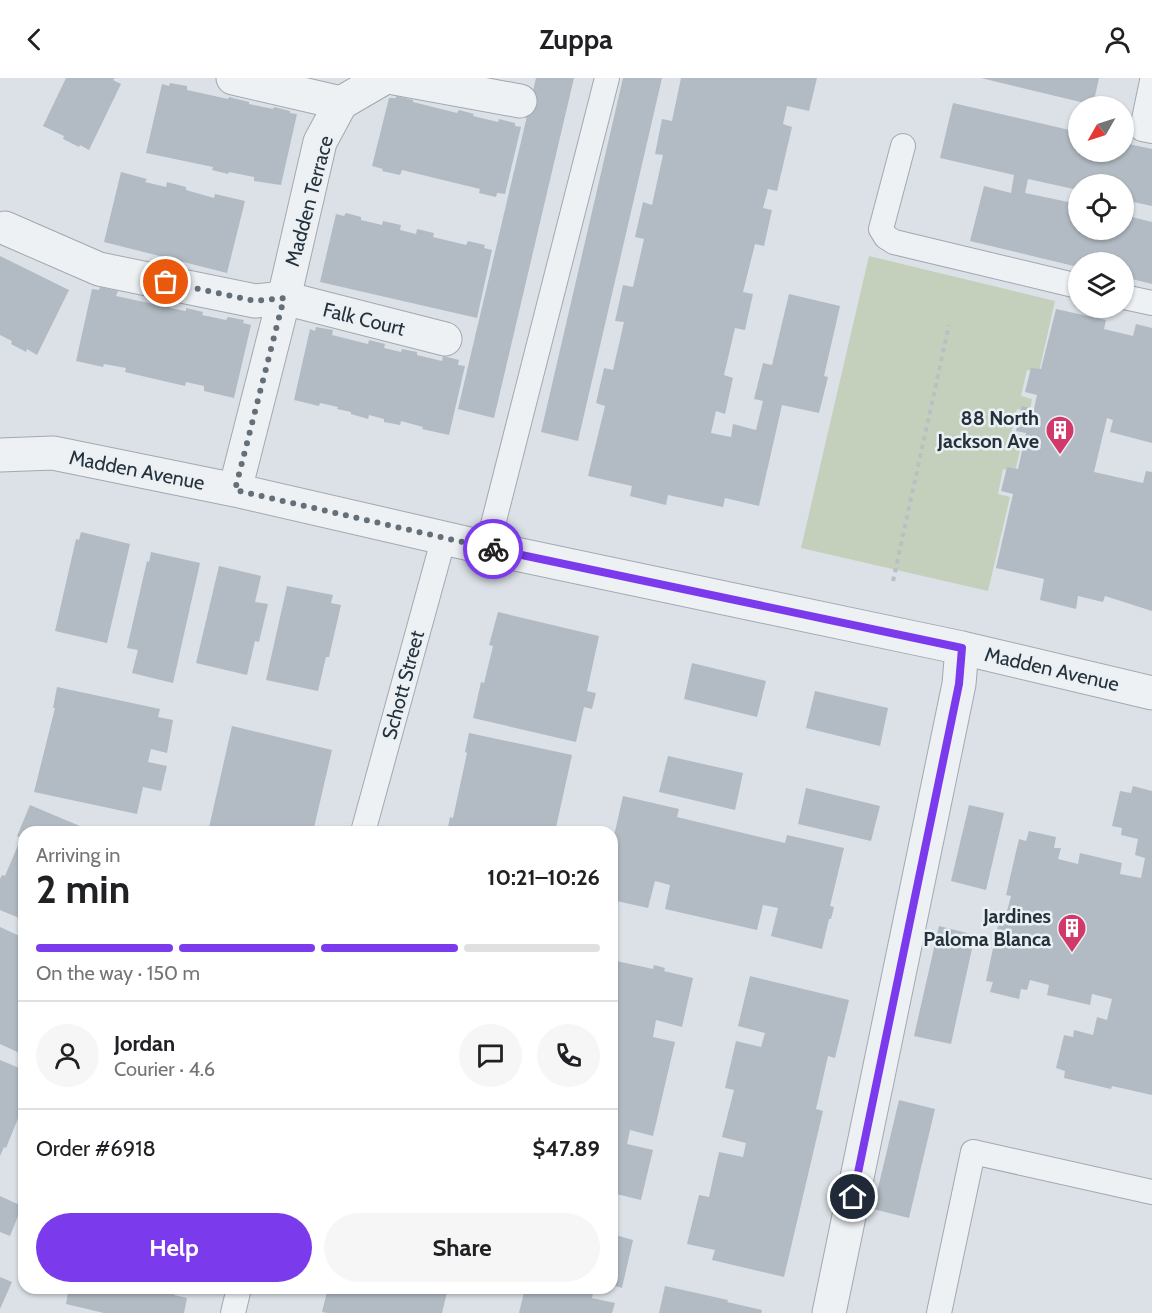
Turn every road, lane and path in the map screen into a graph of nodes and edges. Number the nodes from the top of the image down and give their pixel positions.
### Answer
1 (233, 78) edge
2 (384, 78) edge
3 (394, 78) edge
4 (607, 78) edge
5 (1152, 81) edge
6 (520, 101) dead end
7 (341, 103) junction
8 (1152, 131) edge
9 (903, 146) dead end
10 (5, 228) dead end
11 (1068, 284) edge
12 (284, 298) junction
13 (1134, 299) edge
14 (1152, 303) edge
15 (949, 325) dead end
16 (445, 339) dead end
17 (0, 455) edge
18 (235, 490) junction
19 (444, 537) junction
20 (487, 548) junction
21 (893, 581) dead end
22 (962, 648) junction
23 (1152, 693) edge
24 (365, 826) edge
25 (1152, 1192) edge
26 (238, 1294) edge
27 (233, 1313) edge
28 (829, 1313) edge
29 (939, 1313) edge

1 - 7 street
2 - 7 street
3 - 6 street
4 - 20 lane
5 - 8 lane
7 - 12 street, Madden Terrace
9 - 11 lane
10 - 12 street, Falk Court
12 - 16 street, Falk Court
12 - 18 street, Madden Terrace
13 - 14 lane
15 - 21 path
17 - 18 street, Madden Avenue
18 - 19 street, Madden Avenue
19 - 20 street, Madden Avenue
19 - 24 lane, Schott Street
20 - 22 street, Madden Avenue
22 - 23 street, Madden Avenue
22 - 28 street
25 - 29 lane
26 - 27 lane

